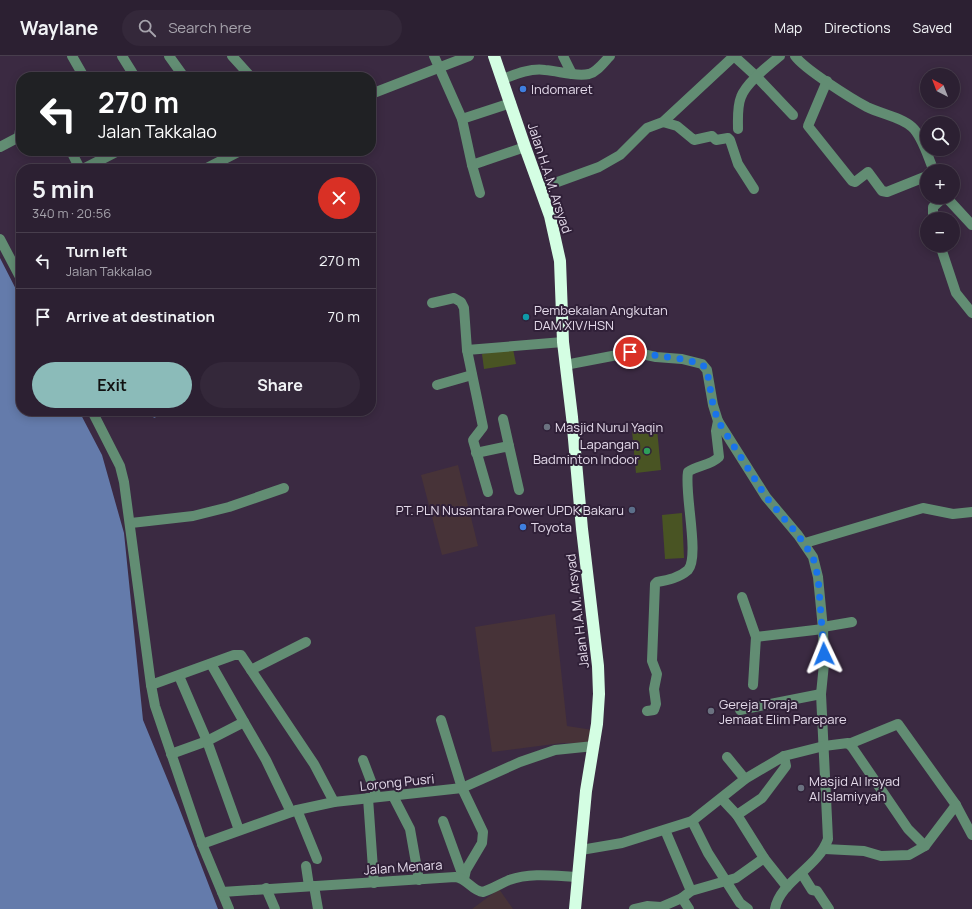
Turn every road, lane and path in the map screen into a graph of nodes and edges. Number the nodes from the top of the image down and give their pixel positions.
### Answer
1 (72, 56) edge
2 (122, 56) edge
3 (169, 56) edge
4 (232, 56) edge
5 (434, 56) edge
6 (469, 56) edge
7 (494, 56) edge
8 (563, 56) edge
9 (610, 56) edge
10 (734, 56) edge
11 (780, 56) edge
12 (795, 56) edge
13 (438, 67) junction
14 (81, 72) edge
15 (132, 72) edge
16 (180, 72) edge
17 (246, 72) edge
18 (572, 74) junction
19 (757, 77) junction
20 (503, 79) junction
21 (827, 81) junction
22 (376, 92) edge
23 (511, 103) junction
24 (793, 115) dead end
25 (462, 119) junction
26 (663, 122) junction
27 (738, 129) dead end
28 (16, 138) edge
29 (524, 146) junction
30 (0, 147) edge
31 (108, 156) edge
32 (222, 156) edge
33 (92, 164) edge
34 (212, 164) edge
35 (931, 164) edge
36 (472, 165) junction
37 (920, 179) edge
38 (541, 188) junction
39 (754, 189) dead end
40 (480, 193) dead end
41 (952, 204) edge
42 (972, 225) edge
43 (0, 239) edge
44 (942, 252) edge
45 (16, 261) edge
46 (432, 303) dead end
47 (972, 313) edge
48 (563, 342) junction
49 (467, 350) junction
50 (565, 365) junction
51 (472, 375) junction
52 (437, 384) dead end
53 (95, 416) edge
54 (503, 419) dead end
55 (718, 421) junction
56 (509, 446) junction
57 (476, 453) junction
58 (284, 488) dead end
59 (520, 490) dead end
60 (488, 492) dead end
61 (972, 512) edge
62 (131, 523) junction
63 (805, 543) junction
64 (742, 597) dead end
65 (852, 622) dead end
66 (823, 628) junction
67 (756, 637) junction
68 (306, 642) dead end
69 (211, 664) junction
70 (252, 670) junction
71 (179, 676) junction
72 (151, 685) junction
73 (753, 685) dead end
74 (821, 694) junction
75 (647, 710) dead end
76 (740, 710) dead end
77 (441, 720) dead end
78 (244, 722) junction
79 (207, 742) junction
80 (849, 744) junction
81 (594, 746) junction
82 (824, 746) junction
83 (171, 754) junction
84 (784, 756) junction
85 (727, 757) dead end
86 (363, 760) dead end
87 (746, 779) junction
88 (462, 788) junction
89 (393, 796) junction
90 (372, 798) junction
91 (722, 799) junction
92 (334, 802) junction
93 (956, 805) junction
94 (294, 811) junction
95 (737, 815) junction
96 (443, 821) dead end
97 (692, 821) junction
98 (239, 830) junction
99 (665, 830) junction
100 (972, 834) edge
101 (202, 844) junction
102 (925, 846) junction
103 (825, 849) junction
104 (581, 850) junction
105 (764, 858) junction
106 (317, 859) dead end
107 (306, 866) dead end
108 (802, 874) junction
109 (578, 878) junction
110 (464, 879) junction
111 (420, 880) junction
112 (726, 882) junction
113 (374, 883) junction
114 (312, 886) junction
115 (787, 887) junction
116 (266, 888) junction
117 (691, 891) junction
118 (222, 892) junction
119 (682, 898) junction
120 (229, 909) edge
121 (275, 909) edge
122 (318, 909) edge
123 (576, 909) edge
124 (634, 909) edge
125 (689, 909) edge
126 (748, 909) edge
127 (775, 909) edge
128 (829, 909) edge

1 - 14 street
2 - 15 street
3 - 16 street
4 - 17 street
5 - 13 street
6 - 13 street
7 - 20 highway, Jalan H.A.M. Arsyad
8 - 18 street
9 - 18 street
10 - 19 street
10 - 26 street
11 - 19 street
12 - 21 street
13 - 22 street
13 - 25 street
18 - 20 street
19 - 24 street
19 - 27 street
20 - 23 highway, Jalan H.A.M. Arsyad
21 - 35 street
21 - 37 street
23 - 25 street
23 - 29 highway, Jalan H.A.M. Arsyad
25 - 36 street
26 - 38 street
26 - 39 street
28 - 30 street
29 - 36 street
29 - 38 highway, Jalan H.A.M. Arsyad
31 - 33 street
32 - 34 street
36 - 40 street
38 - 48 highway, Jalan H.A.M. Arsyad
41 - 42 street
43 - 45 street
44 - 47 street
46 - 49 street
48 - 49 street
48 - 50 highway, Jalan H.A.M. Arsyad
49 - 51 street
50 - 55 street
50 - 81 highway, Jalan H.A.M. Arsyad
51 - 52 street
51 - 57 street
53 - 62 street
54 - 56 street
55 - 63 street
55 - 75 street
56 - 57 street
56 - 59 street
57 - 60 street
58 - 62 street
61 - 63 street
62 - 72 street
63 - 66 street
64 - 67 street
65 - 66 street
66 - 67 street
66 - 74 street
67 - 73 street
68 - 70 street
69 - 70 street
69 - 71 street
69 - 78 street
70 - 92 street
71 - 72 street
71 - 79 street
72 - 83 street
74 - 76 street
74 - 82 street
77 - 88 street
78 - 79 street
78 - 94 street
79 - 83 street
79 - 98 street
80 - 82 street
80 - 93 street
80 - 102 street
81 - 88 street, Lorong Pusri
81 - 104 highway, Jalan H.A.M. Arsyad
82 - 84 street
82 - 103 street
83 - 101 street
84 - 87 street
84 - 95 street
85 - 87 street
86 - 90 street
87 - 91 street
88 - 89 street, Lorong Pusri
88 - 110 street
89 - 90 street, Lorong Pusri
89 - 111 street
90 - 92 street, Lorong Pusri
90 - 113 street
91 - 95 street
91 - 97 street
92 - 94 street, Lorong Pusri
93 - 100 street
93 - 102 street
94 - 98 street, Lorong Pusri
94 - 106 street
95 - 105 street
96 - 110 street
97 - 99 street
97 - 112 street
98 - 101 street, Lorong Pusri
99 - 104 street
99 - 117 street
101 - 118 street
102 - 103 street
103 - 108 street
104 - 109 highway, Jalan H.A.M. Arsyad
105 - 112 street
105 - 115 street
107 - 114 street
108 - 115 street
108 - 128 street
109 - 110 street
109 - 123 highway, Jalan H.A.M. Arsyad
110 - 111 street, Jalan Menara
111 - 113 street, Jalan Menara
112 - 117 street
112 - 126 street
113 - 114 street, Jalan Menara
114 - 116 street, Jalan Menara
114 - 122 street
115 - 127 street
116 - 118 street, Jalan Menara
116 - 121 street
117 - 119 street
118 - 120 street
119 - 124 street
119 - 125 street

